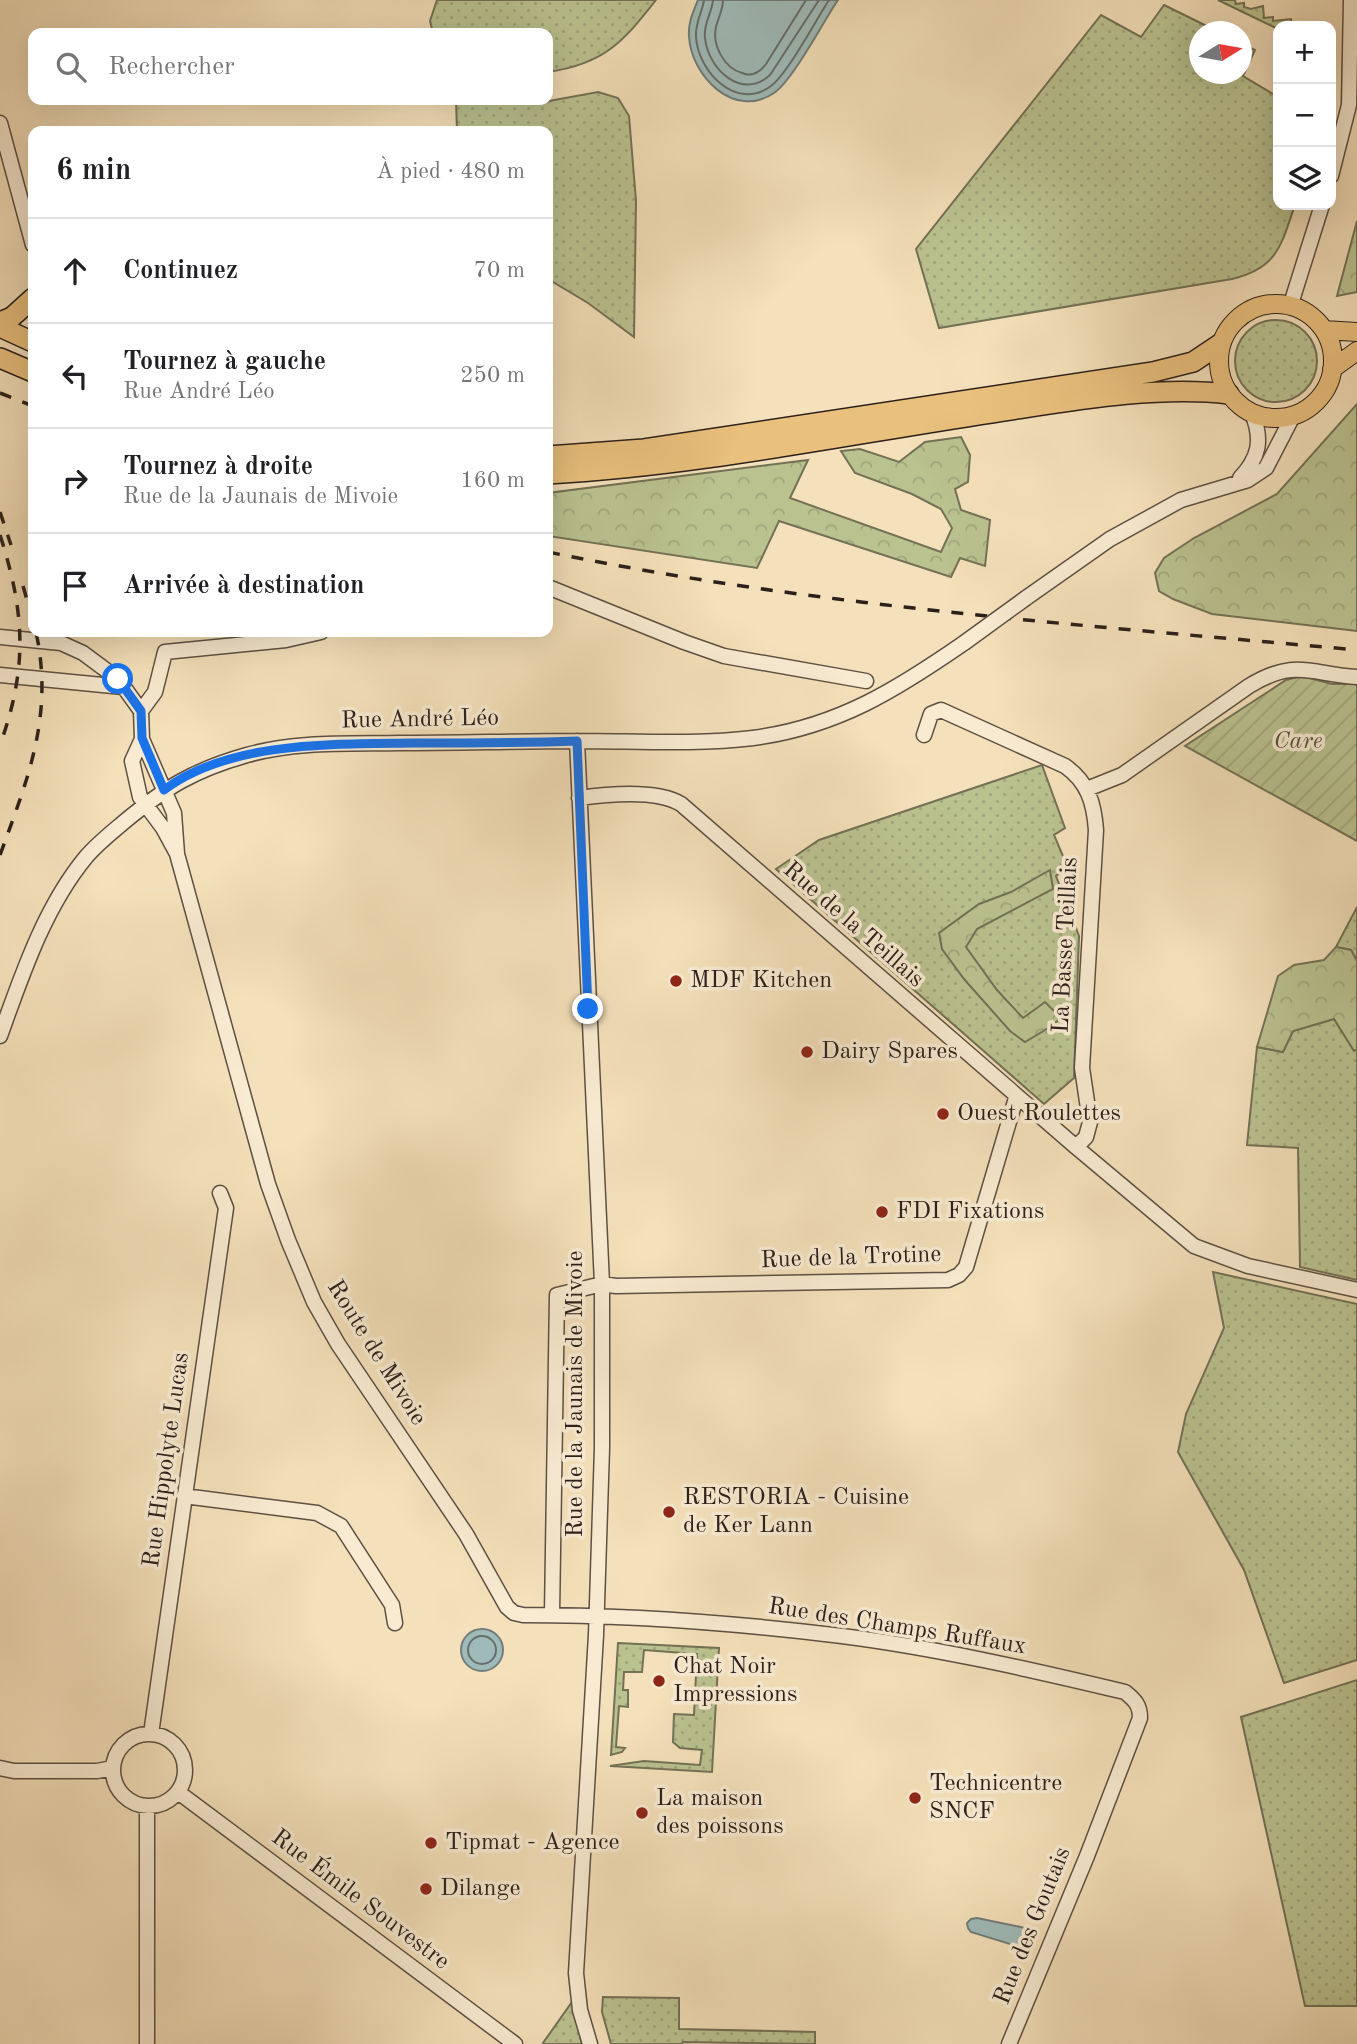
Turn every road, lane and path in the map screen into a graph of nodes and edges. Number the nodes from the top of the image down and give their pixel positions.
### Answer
1 (1351, 0) edge
2 (1354, 96) edge
3 (0, 123) edge
4 (1336, 158) edge
5 (5, 160) edge
6 (1320, 210) edge
7 (28, 230) edge
8 (28, 303) edge
9 (1290, 307) junction
10 (0, 325) edge
11 (1324, 330) junction
12 (1357, 332) edge
13 (28, 339) edge
14 (1220, 344) junction
15 (0, 348) edge
16 (1357, 351) edge
17 (28, 354) edge
18 (0, 358) edge
19 (1332, 369) junction
20 (28, 370) edge
21 (1229, 394) junction
22 (1252, 413) junction
23 (1294, 414) junction
24 (553, 456) edge
25 (553, 474) edge
26 (1235, 483) junction
27 (553, 589) edge
28 (0, 637) edge
29 (299, 637) edge
30 (0, 675) edge
31 (1357, 677) edge
32 (866, 681) dead end
33 (123, 687) junction
34 (141, 711) junction
35 (924, 735) dead end
36 (142, 738) junction
37 (577, 741) junction
38 (1087, 789) junction
39 (164, 790) junction
40 (579, 798) junction
41 (145, 805) junction
42 (177, 854) junction
43 (0, 1036) edge
44 (1016, 1098) junction
45 (1076, 1147) junction
46 (220, 1193) dead end
47 (602, 1284) junction
48 (1357, 1290) edge
49 (184, 1496) junction
50 (552, 1614) junction
51 (597, 1616) junction
52 (395, 1623) dead end
53 (1140, 1707) joint
54 (151, 1734) junction
55 (113, 1768) junction
56 (0, 1769) edge
57 (178, 1792) junction
58 (146, 1806) junction
59 (148, 2044) edge
60 (515, 2044) edge
61 (590, 2044) edge
62 (1009, 2044) edge

1 - 2 street
2 - 4 street
3 - 5 street
5 - 7 street
6 - 9 street
8 - 10 highway
9 - 11 main road
9 - 14 main road
10 - 13 highway
11 - 12 main road
11 - 19 main road
14 - 21 main road
14 - 24 highway
15 - 17 highway
16 - 19 main road
18 - 20 highway
19 - 23 main road
21 - 22 main road
21 - 25 highway
22 - 23 main road
22 - 26 street
23 - 26 street
26 - 37 street, Rue André Léo, bridge
27 - 32 street
28 - 33 street
29 - 34 street
30 - 33 street
31 - 38 street
33 - 34 street
34 - 36 street
35 - 38 street
36 - 39 street, Route de Mivoie
36 - 41 street, Route de Mivoie
37 - 39 street, Rue André Léo
37 - 40 street, Rue de la Jaunais de Mivoie
38 - 45 street, La Basse Teillais
39 - 41 street, Rue André Léo
39 - 42 street, Route de Mivoie
40 - 44 street, Rue de la Teillais
40 - 47 street, Rue de la Jaunais de Mivoie
41 - 42 street, Route de Mivoie
41 - 43 street, Rue André Léo
42 - 50 street, Route de Mivoie
44 - 45 street, Rue de la Teillais
44 - 47 street, Rue de la Trotine
45 - 48 street
46 - 49 street, Rue Hippolyte Lucas
47 - 50 street, Rue de la Trotine
47 - 51 street, Rue de la Jaunais de Mivoie
49 - 52 street
49 - 54 street, Rue Hippolyte Lucas
50 - 51 street, Route de Mivoie
51 - 53 street, Rue des Champs Ruffaux
51 - 61 street, Rue de la Jaunais de Mivoie
53 - 62 street, Rue des Goutais
54 - 55 street
54 - 57 street
55 - 56 street
55 - 58 street
57 - 58 street
57 - 60 street, Rue Émile Souvestre
58 - 59 street

